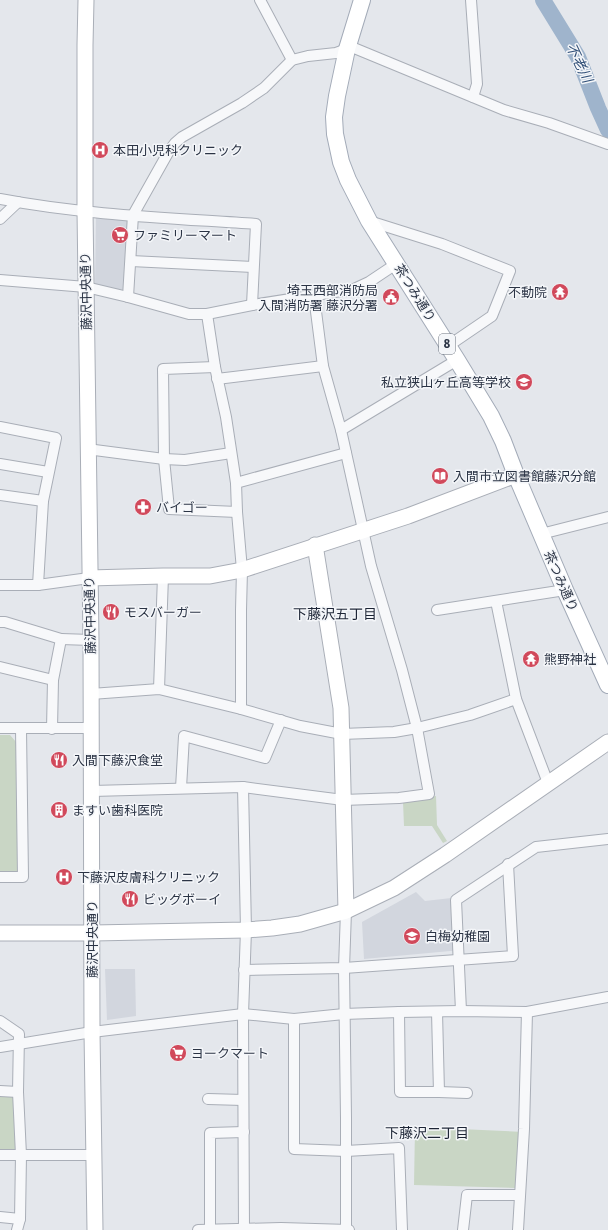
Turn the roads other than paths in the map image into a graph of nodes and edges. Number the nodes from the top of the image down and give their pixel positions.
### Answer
1 (86, 0) edge
2 (260, 0) edge
3 (362, 0) edge
4 (471, 0) edge
5 (346, 49) junction
6 (292, 60) junction
7 (473, 97) junction
8 (607, 143) edge
9 (0, 199) edge
10 (18, 202) junction
11 (85, 211) junction
12 (133, 215) junction
13 (0, 218) edge
14 (369, 221) junction
15 (131, 261) junction
16 (396, 264) junction
17 (253, 267) junction
18 (0, 280) edge
19 (86, 287) junction
20 (314, 296) junction
21 (128, 297) junction
22 (252, 305) junction
23 (207, 314) junction
24 (448, 346) junction
25 (457, 360) junction
26 (323, 366) junction
27 (215, 367) junction
28 (217, 379) junction
29 (0, 427) edge
30 (341, 430) junction
31 (87, 449) junction
32 (231, 453) junction
33 (346, 453) junction
34 (164, 459) junction
35 (0, 464) edge
36 (48, 472) junction
37 (516, 475) junction
38 (236, 483) junction
39 (0, 495) edge
40 (43, 501) junction
41 (237, 512) junction
42 (608, 517) edge
43 (363, 531) junction
44 (541, 534) junction
45 (315, 546) junction
46 (242, 570) junction
47 (163, 576) junction
48 (89, 578) junction
49 (0, 585) edge
50 (38, 585) junction
51 (565, 590) junction
52 (496, 601) junction
53 (437, 610) dead end
54 (0, 622) edge
55 (61, 639) junction
56 (91, 640) junction
57 (0, 667) edge
58 (606, 676) edge
59 (53, 680) junction
60 (159, 689) junction
61 (91, 694) junction
62 (516, 699) junction
63 (241, 709) junction
64 (281, 720) junction
65 (0, 728) edge
66 (91, 728) junction
67 (417, 728) junction
68 (21, 729) junction
69 (52, 729) junction
70 (342, 734) junction
71 (608, 742) edge
72 (548, 783) junction
73 (243, 787) junction
74 (181, 788) junction
75 (92, 791) junction
76 (343, 800) junction
77 (608, 839) edge
78 (508, 864) junction
79 (0, 877) edge
80 (346, 911) junction
81 (246, 930) junction
82 (0, 933) edge
83 (92, 933) junction
84 (459, 960) junction
85 (344, 968) junction
86 (244, 970) junction
87 (608, 997) edge
88 (461, 1011) junction
89 (399, 1012) junction
90 (437, 1012) junction
91 (527, 1012) junction
92 (243, 1014) junction
93 (344, 1014) junction
94 (294, 1019) junction
95 (0, 1021) edge
96 (92, 1032) junction
97 (20, 1044) junction
98 (0, 1047) edge
99 (0, 1091) edge
100 (18, 1092) junction
101 (439, 1092) junction
102 (467, 1093) dead end
103 (208, 1099) dead end
104 (244, 1100) junction
105 (244, 1132) junction
106 (346, 1151) junction
107 (0, 1155) edge
108 (21, 1155) junction
109 (94, 1155) junction
110 (520, 1195) junction
111 (0, 1217) edge
112 (20, 1219) junction
113 (244, 1228) junction
114 (210, 1229) edge
115 (281, 1229) edge
116 (17, 1230) edge
117 (95, 1230) edge
118 (198, 1230) edge
119 (346, 1230) edge
120 (349, 1230) edge
121 (402, 1230) edge
122 (463, 1230) edge
123 (518, 1230) edge

1 - 11 street, 藤沢中央通り
2 - 6 street
3 - 5 main road, 茶つみ通り / 8
4 - 7 street
5 - 6 street
5 - 7 street
5 - 14 main road, 茶つみ通り / 8
6 - 12 street
7 - 8 street
9 - 10 street
10 - 11 street
10 - 13 street
11 - 12 street
11 - 19 street, 藤沢中央通り
12 - 15 street
12 - 17 street
14 - 16 main road, 茶つみ通り / 8
14 - 24 street
15 - 17 street
15 - 21 street
16 - 20 street
16 - 24 main road, 茶つみ通り / 8
17 - 22 street
18 - 19 street
19 - 21 street
19 - 31 street, 藤沢中央通り
20 - 22 street
20 - 26 street
21 - 23 street
22 - 23 street
23 - 27 street
24 - 25 main road, 茶つみ通り / 8
25 - 30 street
25 - 37 main road, 茶つみ通り / 8
26 - 28 street
26 - 30 street
27 - 28 street
27 - 34 street
28 - 32 street
29 - 36 street
30 - 33 street
31 - 34 street
31 - 48 street, 藤沢中央通り
32 - 34 street
32 - 38 street
33 - 38 street
33 - 43 street
34 - 41 street
35 - 36 street
36 - 40 street
37 - 43 street
37 - 44 main road, 茶つみ通り / 8
38 - 41 street
39 - 40 street
40 - 50 street
41 - 46 street
42 - 44 street
43 - 45 street
43 - 67 street
44 - 51 main road, 茶つみ通り / 8
45 - 46 street
45 - 70 street
46 - 47 street
46 - 63 street
47 - 48 street
47 - 60 street
48 - 50 street
48 - 56 street, 藤沢中央通り
49 - 50 street
51 - 52 street
51 - 58 main road, 茶つみ通り / 8
52 - 53 street
52 - 62 street
54 - 55 street
55 - 56 street
55 - 59 street
56 - 61 street, 藤沢中央通り
57 - 59 street
59 - 69 street
60 - 61 street
60 - 63 street
61 - 66 street, 藤沢中央通り
62 - 67 street
62 - 72 street
63 - 64 street
64 - 70 street
64 - 74 street
65 - 68 street
66 - 69 street
66 - 75 street, 藤沢中央通り
67 - 70 street
67 - 76 street
68 - 69 street
68 - 79 street
70 - 76 street
71 - 72 street
72 - 80 street
73 - 74 street
73 - 76 street
73 - 81 street
74 - 75 street
75 - 83 street, 藤沢中央通り
76 - 80 street
77 - 78 street
78 - 84 street
78 - 84 street
80 - 81 street
80 - 85 street
81 - 83 street
81 - 86 street
82 - 83 street
83 - 96 street, 藤沢中央通り
84 - 85 street
84 - 88 street
85 - 86 street
85 - 93 street
86 - 92 street
87 - 91 street
88 - 90 street
88 - 91 street
89 - 90 street
89 - 93 street
89 - 101 street
90 - 101 street
91 - 110 street
92 - 94 street
92 - 96 street
92 - 104 street
93 - 94 street
93 - 106 street
94 - 106 street
95 - 97 street
96 - 97 street
96 - 109 street, 藤沢中央通り
97 - 98 street
97 - 100 street
99 - 100 street
100 - 108 street
101 - 102 street
103 - 104 street
104 - 105 street
105 - 113 street
105 - 114 street
106 - 119 street
106 - 121 street
107 - 108 street
108 - 109 street
108 - 112 street
109 - 117 street, 藤沢中央通り
110 - 122 street
110 - 123 street
111 - 112 street
112 - 116 street
113 - 114 street
113 - 115 street
114 - 118 street
115 - 119 street
119 - 120 street

